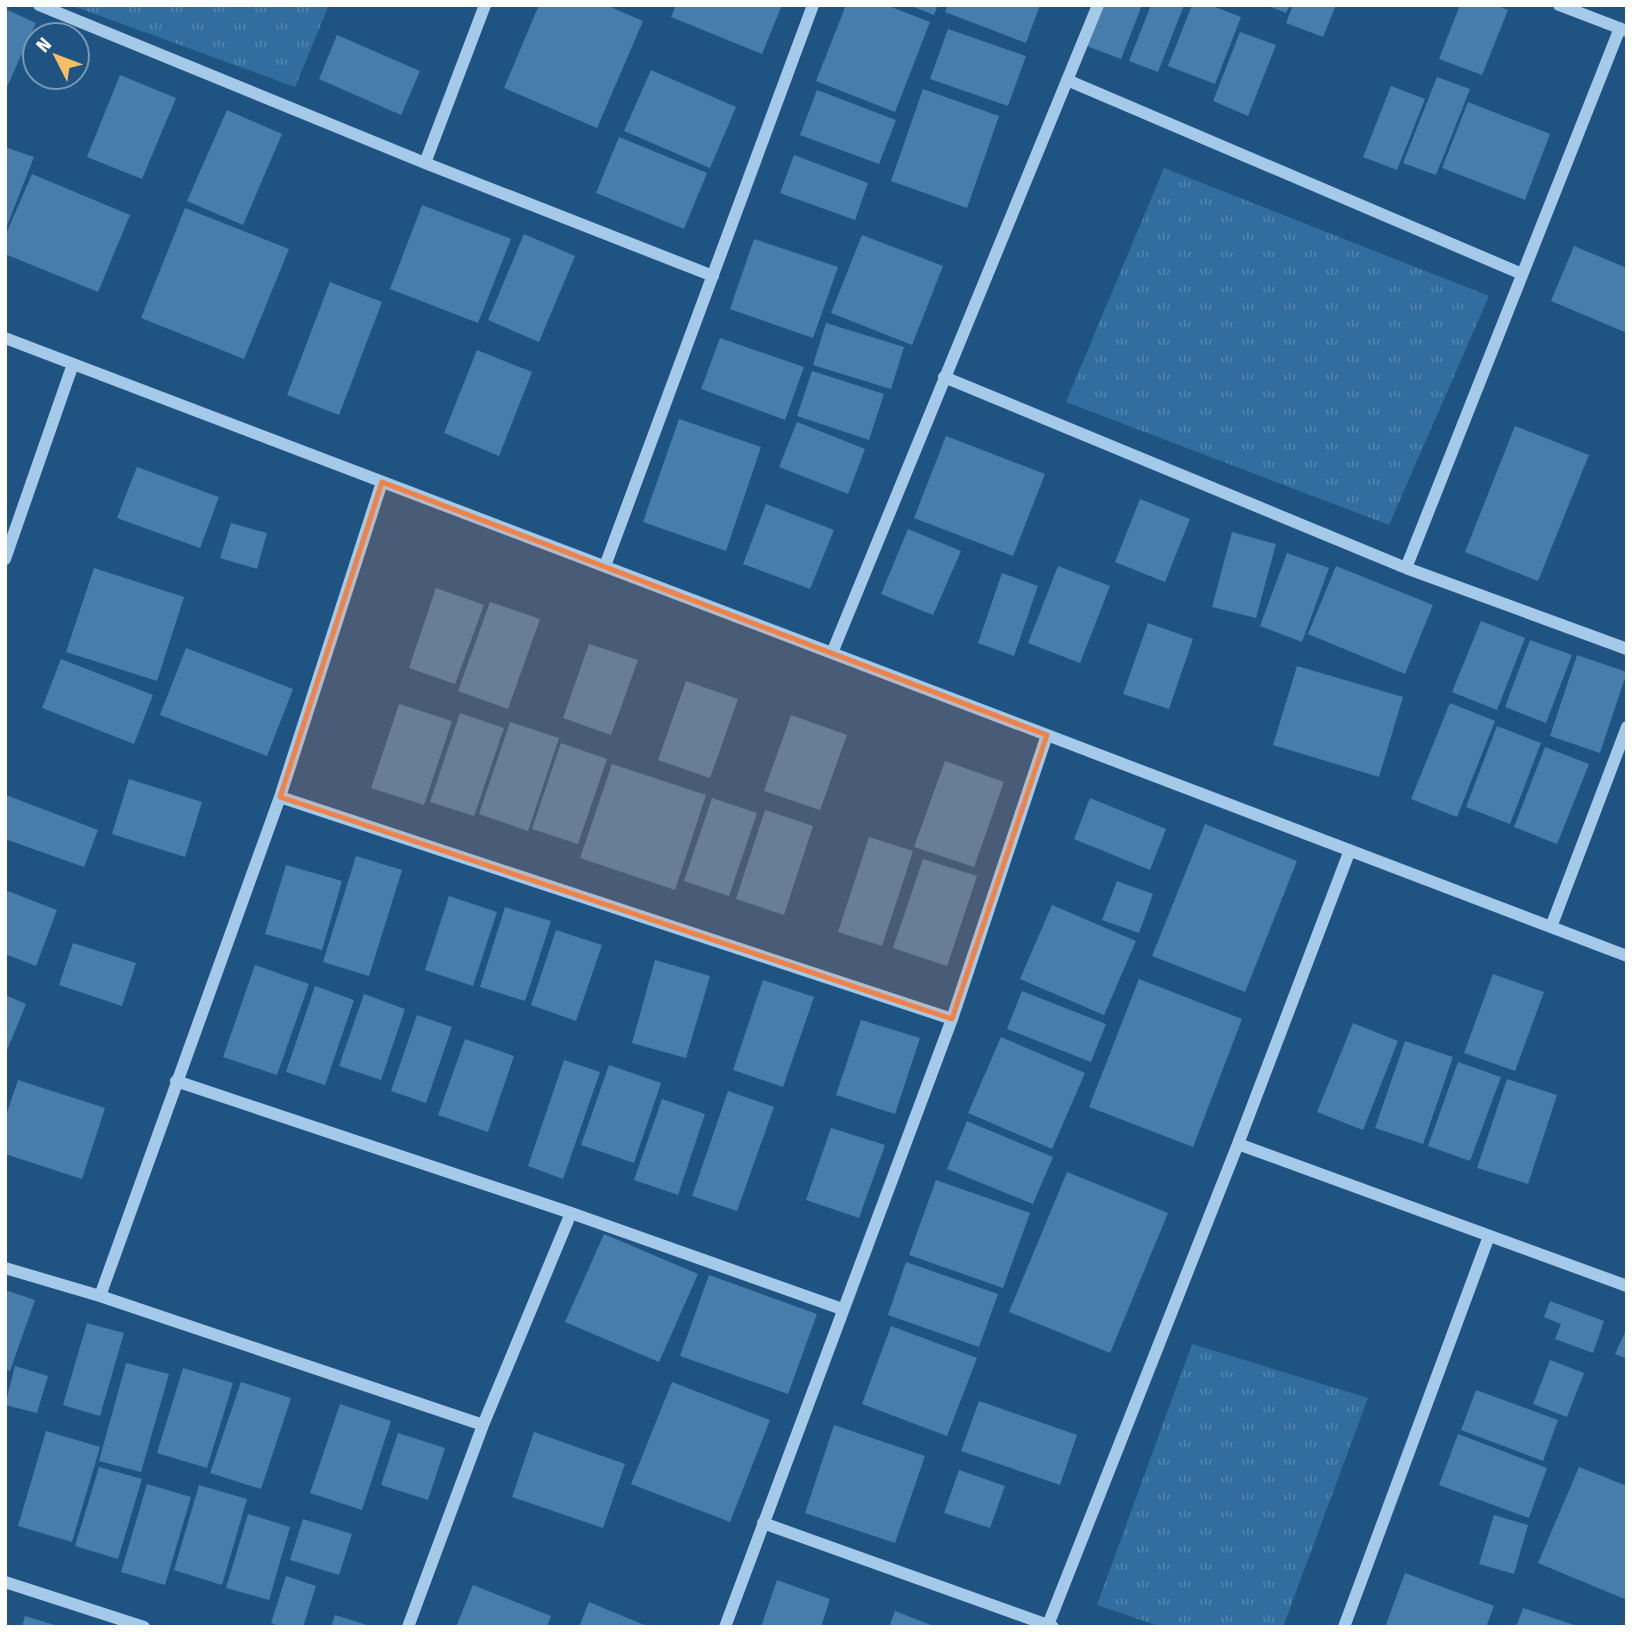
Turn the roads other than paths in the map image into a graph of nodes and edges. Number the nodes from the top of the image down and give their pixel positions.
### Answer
1 (39, 5) edge
2 (485, 5) edge
3 (813, 5) edge
4 (1097, 5) edge
5 (1559, 5) edge
6 (1623, 30) edge
7 (1067, 80) junction
8 (425, 163) junction
9 (1522, 274) junction
10 (713, 276) junction
11 (5, 338) edge
12 (73, 364) junction
13 (944, 377) junction
14 (382, 482) junction
15 (5, 559) edge
16 (605, 566) junction
17 (1406, 568) junction
18 (1627, 649) edge
19 (832, 653) junction
20 (1627, 727) edge
21 (1047, 735) junction
22 (280, 797) junction
23 (1350, 850) junction
24 (1551, 927) junction
25 (1627, 956) edge
26 (952, 1018) junction
27 (176, 1081) junction
28 (1238, 1144) junction
29 (571, 1213) junction
30 (1489, 1236) junction
31 (5, 1268) edge
32 (1627, 1286) edge
33 (100, 1296) junction
34 (842, 1309) junction
35 (484, 1425) junction
36 (763, 1524) junction
37 (5, 1582) edge
38 (1051, 1626) edge
39 (144, 1627) edge
40 (408, 1627) edge
41 (725, 1627) edge
42 (1344, 1627) edge

1 - 8 street
2 - 8 street
3 - 10 street
4 - 7 street
5 - 6 street
6 - 9 street
7 - 9 street
7 - 13 street
8 - 10 street
9 - 17 street
10 - 16 street
11 - 12 street
12 - 14 street
12 - 15 street
13 - 17 street
13 - 19 street
14 - 16 street
14 - 22 street
16 - 19 street
17 - 18 street
19 - 21 street
20 - 24 street
21 - 23 street
21 - 26 street
22 - 26 street
22 - 27 street
23 - 24 street
23 - 28 street
24 - 25 street
26 - 34 street
27 - 29 street
27 - 33 street
28 - 30 street
28 - 38 street
29 - 34 street
29 - 35 street
30 - 32 street
30 - 42 street
31 - 33 street
33 - 35 street
34 - 36 street
35 - 40 street
36 - 38 street
36 - 41 street
37 - 39 street

